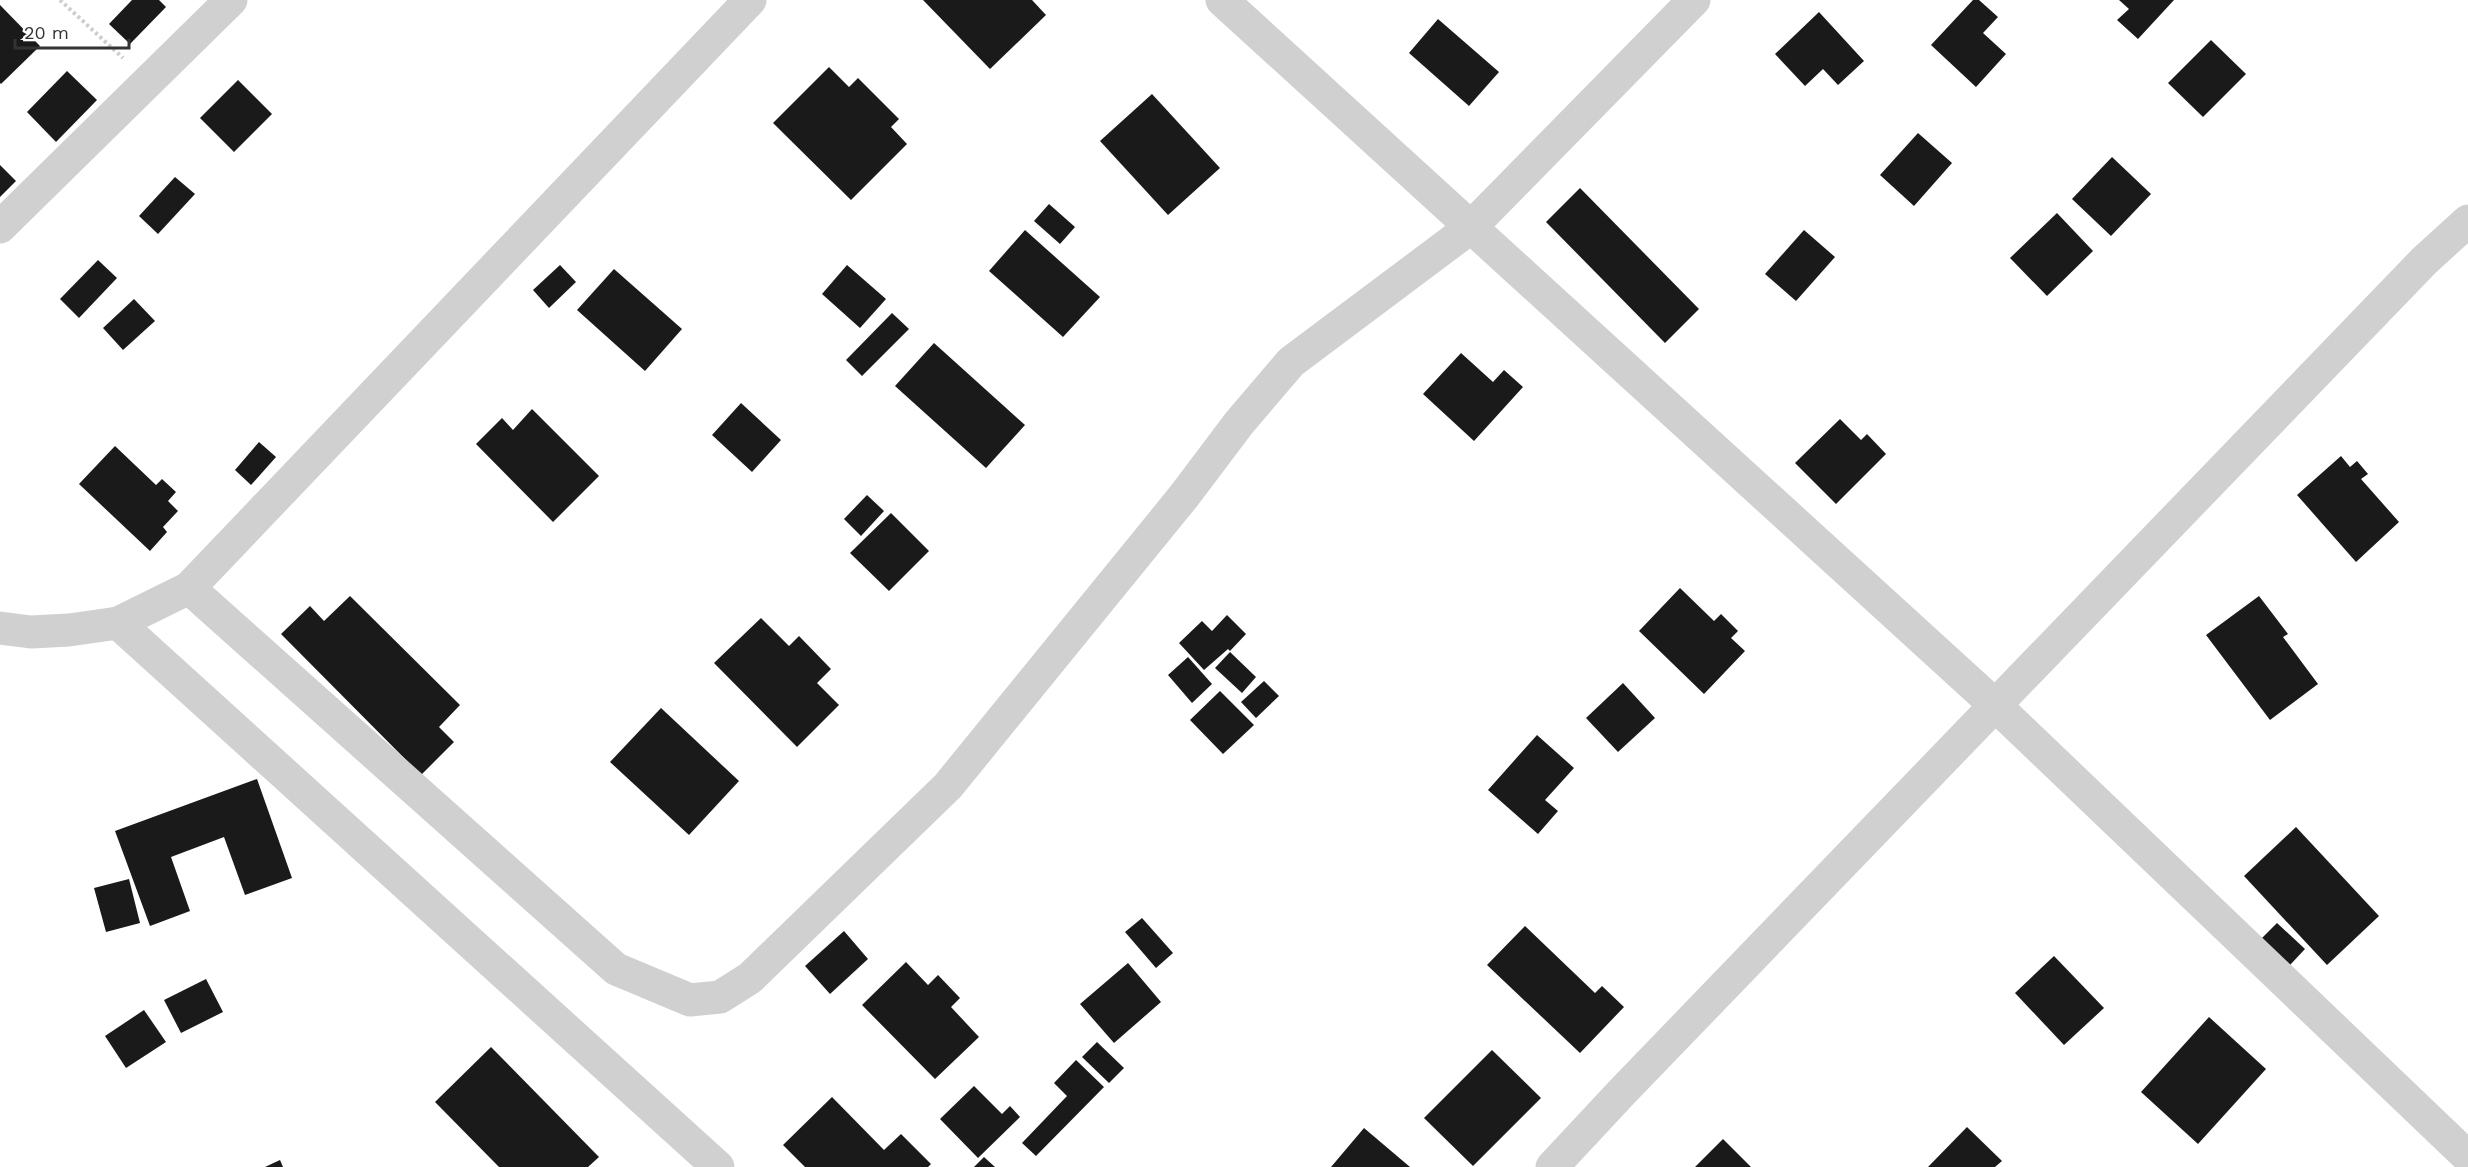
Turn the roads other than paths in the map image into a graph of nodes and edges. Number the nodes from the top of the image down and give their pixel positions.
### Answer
1 (231, 0) edge
2 (750, 0) edge
3 (1222, 0) edge
4 (1694, 0) edge
5 (2468, 221) edge
6 (0, 227) edge
7 (1470, 228) junction
8 (189, 588) junction
9 (118, 623) junction
10 (0, 628) edge
11 (1996, 706) junction
12 (2468, 1157) edge
13 (718, 1167) edge
14 (1552, 1167) edge

1 - 6 street
2 - 8 street
3 - 7 street
4 - 7 street
5 - 11 street
7 - 8 street
7 - 11 street
8 - 9 street
9 - 10 street
9 - 13 street
11 - 12 street
11 - 14 street

